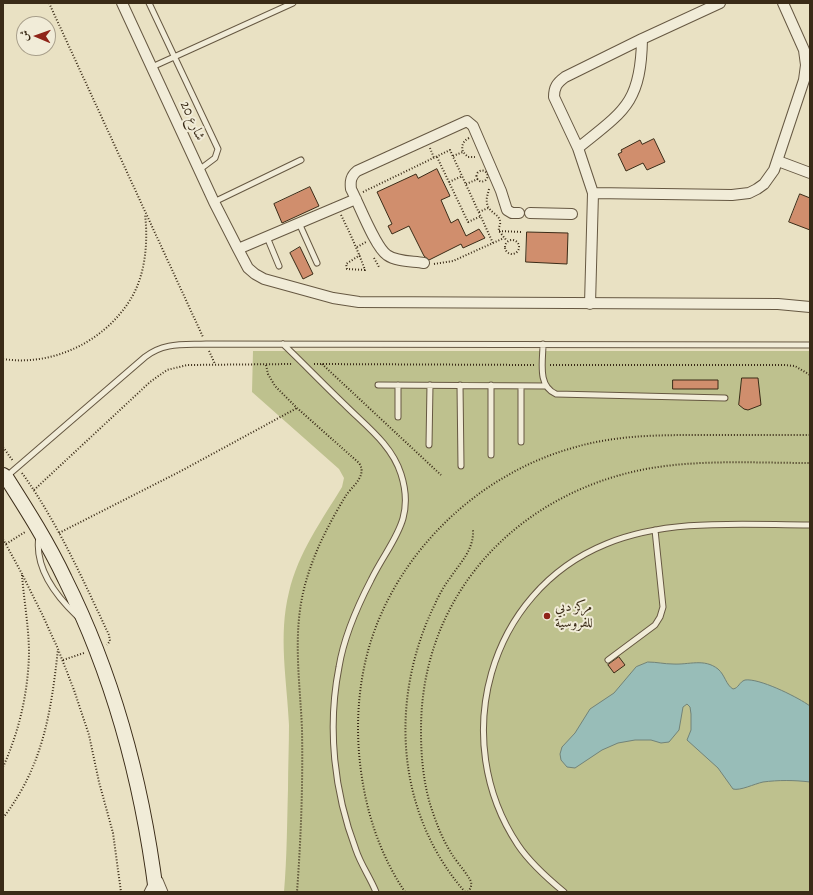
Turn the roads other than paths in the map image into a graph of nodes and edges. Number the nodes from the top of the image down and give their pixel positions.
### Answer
1 (122, 3) edge
2 (149, 3) edge
3 (293, 3) edge
4 (720, 3) edge
5 (783, 3) edge
6 (642, 39) junction
7 (173, 57) junction
8 (152, 66) junction
9 (578, 148) junction
10 (302, 160) dead end
11 (778, 161) junction
12 (199, 170) junction
13 (810, 173) edge
14 (593, 193) junction
15 (356, 198) junction
16 (214, 202) junction
17 (572, 214) dead end
18 (299, 223) junction
19 (267, 237) junction
20 (238, 249) junction
21 (317, 263) dead end
22 (424, 263) road end
23 (279, 266) dead end
24 (590, 304) junction
25 (810, 307) edge
26 (283, 344) junction
27 (543, 344) junction
28 (810, 345) edge
29 (378, 385) dead end
30 (398, 385) junction
31 (430, 385) junction
32 (460, 385) junction
33 (491, 385) junction
34 (521, 386) junction
35 (546, 386) junction
36 (725, 398) dead end
37 (398, 417) dead end
38 (521, 442) dead end
39 (429, 445) dead end
40 (490, 455) dead end
41 (461, 466) dead end
42 (4, 476) edge
43 (810, 525) edge
44 (655, 530) junction
45 (608, 660) dead end
46 (154, 879) edge
47 (147, 892) edge
48 (165, 892) edge
49 (376, 892) edge
50 (564, 892) edge

1 - 8 street, شارع 20
2 - 7 lane
3 - 7 lane
4 - 6 street
5 - 11 street
6 - 9 street
6 - 9 street
7 - 8 lane
7 - 12 lane
8 - 12 street, شارع 20
9 - 14 street
10 - 16 lane
11 - 13 street
11 - 14 street
12 - 16 street, شارع 20
14 - 24 street
15 - 17 street
15 - 18 street
15 - 22 street
16 - 20 street, شارع 20
18 - 19 street
18 - 21 lane
19 - 20 street
19 - 23 lane
20 - 24 street, شارع 20
24 - 25 street, شارع 20
26 - 27 lane
26 - 42 lane
26 - 49 lane
27 - 28 lane
27 - 35 lane
29 - 30 lane
30 - 31 lane
30 - 37 lane
31 - 32 lane
31 - 39 lane
32 - 33 lane
32 - 41 lane
33 - 34 lane
33 - 40 lane
34 - 35 lane
34 - 38 lane
35 - 36 lane
42 - 46 street
43 - 44 lane
44 - 45 lane
44 - 50 lane
46 - 47 lane
46 - 48 lane

